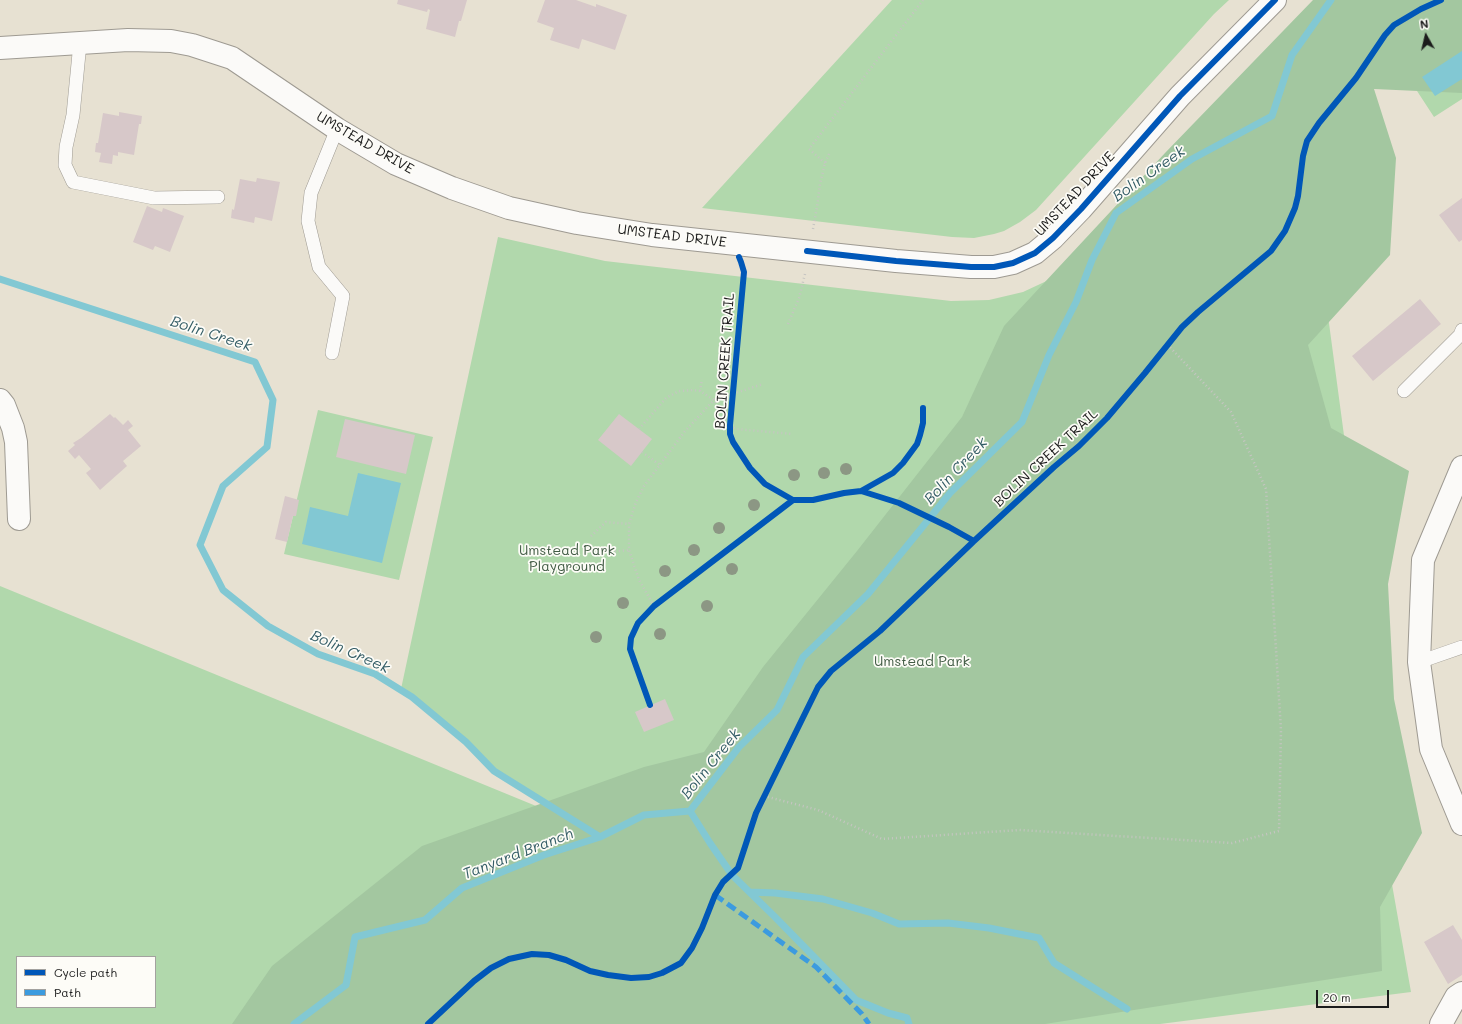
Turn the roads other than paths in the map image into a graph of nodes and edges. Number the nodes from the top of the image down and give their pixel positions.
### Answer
1 (1275, 0) edge
2 (80, 43) junction
3 (0, 48) edge
4 (337, 129) junction
5 (218, 197) dead end
6 (1462, 330) edge
7 (332, 353) dead end
8 (1404, 391) dead end
9 (0, 400) edge
10 (1462, 467) edge
11 (19, 519) dead end
12 (1462, 646) edge
13 (1419, 662) junction
14 (1461, 819) edge
15 (1462, 993) edge
16 (1441, 1024) edge

1 - 4 street, UMSTEAD DRIVE
2 - 3 street, UMSTEAD DRIVE
2 - 4 street, UMSTEAD DRIVE
2 - 5 lane
4 - 7 lane
6 - 8 lane
9 - 11 street
10 - 13 street
12 - 13 lane
13 - 14 street
15 - 16 street

